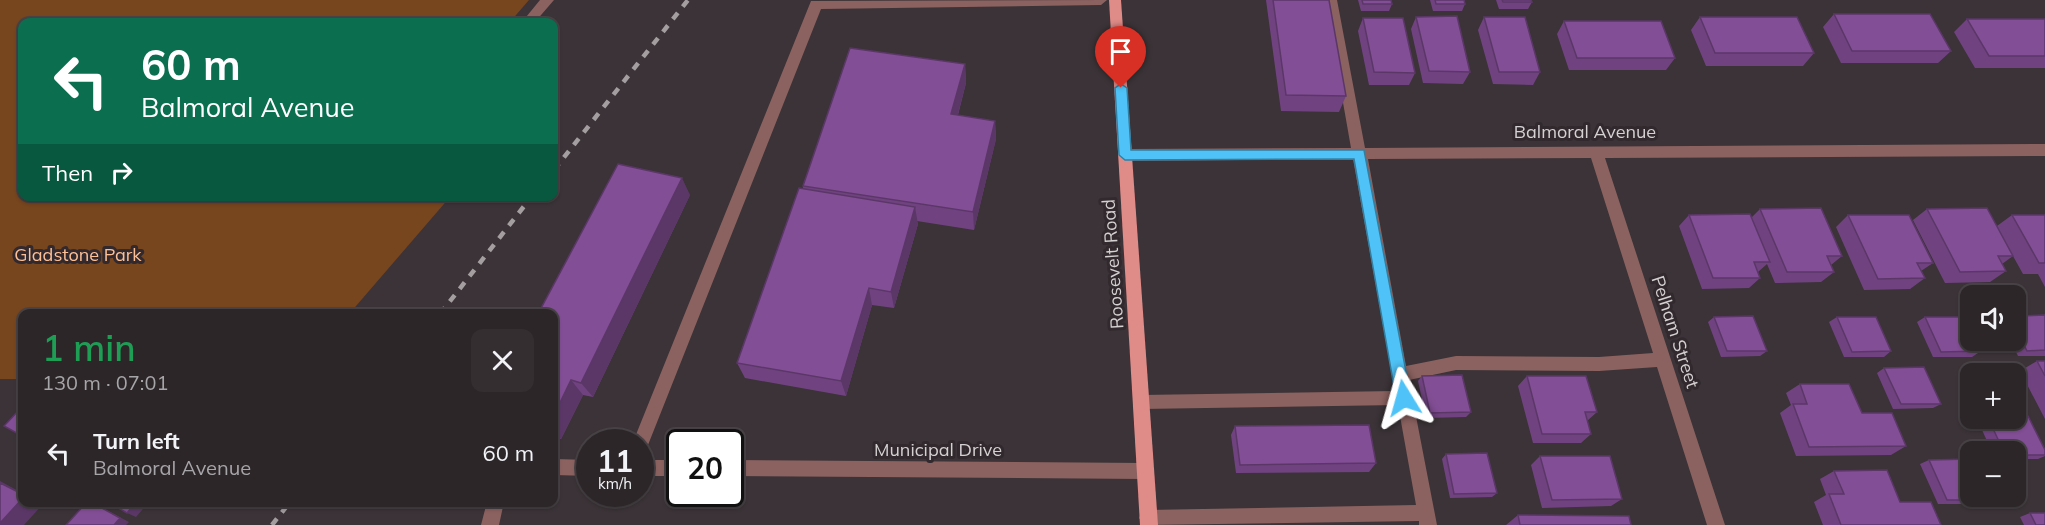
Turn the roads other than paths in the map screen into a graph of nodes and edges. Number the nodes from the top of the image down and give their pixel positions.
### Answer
1 (548, 0) edge
2 (1101, 0) edge
3 (1115, 0) edge
4 (1331, 0) edge
5 (532, 18) edge
6 (2045, 150) edge
7 (1596, 152) junction
8 (1359, 153) junction
9 (1125, 155) junction
10 (1663, 359) junction
11 (1401, 374) junction
12 (1404, 398) junction
13 (1141, 402) junction
14 (646, 429) edge
15 (558, 467) edge
16 (576, 468) edge
17 (744, 468) edge
18 (1145, 471) junction
19 (495, 507) edge
20 (1427, 519) edge
21 (1149, 521) edge
22 (490, 525) edge
23 (1716, 525) edge

1 - 5 street
2 - 14 street
3 - 9 main road, Roosevelt Road
4 - 8 street
6 - 7 street, Balmoral Avenue
7 - 8 street, Balmoral Avenue
7 - 10 street, Pelham Street
8 - 9 street, Balmoral Avenue
8 - 11 street
9 - 13 main road, Roosevelt Road
10 - 11 street
10 - 23 street, Pelham Street
11 - 12 street
12 - 13 street
12 - 20 street
13 - 18 main road, Roosevelt Road
15 - 16 street
17 - 18 street, Municipal Drive
18 - 21 main road, Roosevelt Road
19 - 22 street
20 - 21 street

